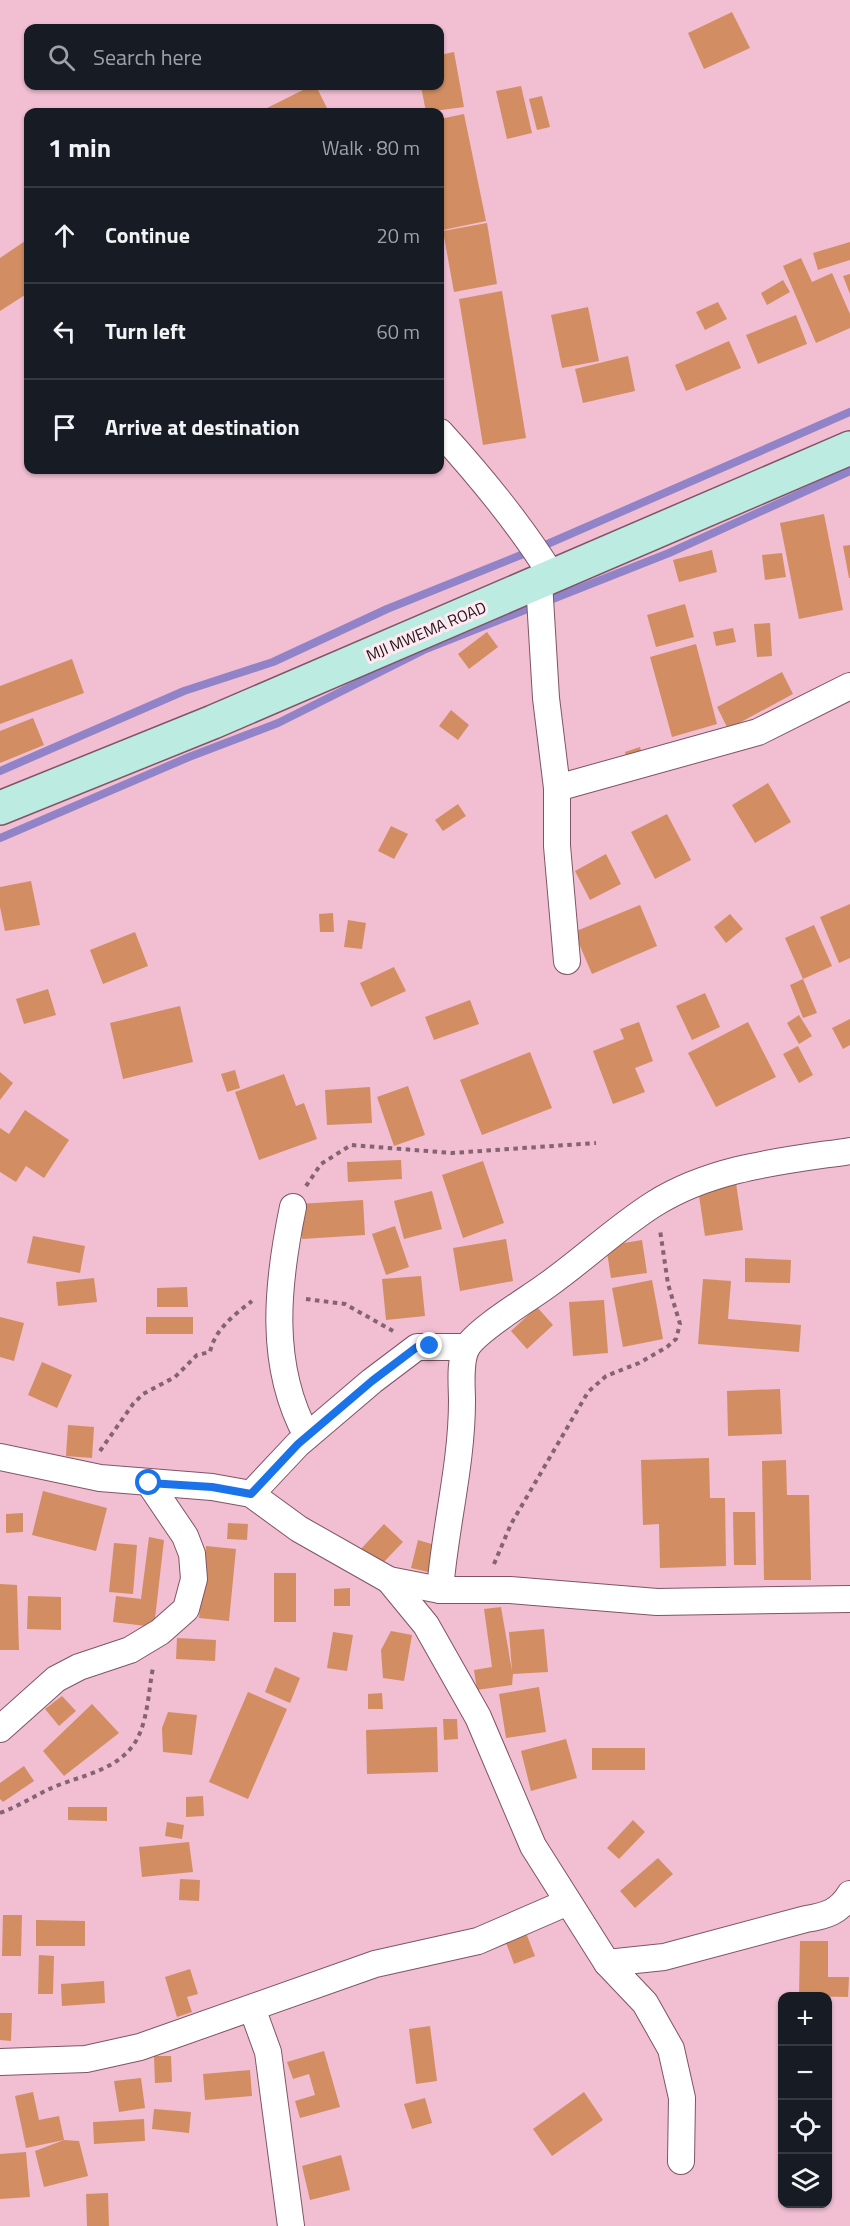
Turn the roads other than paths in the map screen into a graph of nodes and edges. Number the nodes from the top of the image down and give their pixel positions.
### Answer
1 (444, 437) edge
2 (850, 448) edge
3 (545, 579) junction
4 (850, 687) edge
5 (557, 788) junction
6 (0, 808) edge
7 (567, 961) dead end
8 (850, 1151) edge
9 (293, 1207) road end
10 (467, 1347) junction
11 (307, 1436) junction
12 (0, 1457) edge
13 (149, 1483) junction
14 (251, 1494) junction
15 (389, 1580) junction
16 (440, 1590) junction
17 (850, 1599) edge
18 (0, 1729) edge
19 (850, 1894) edge
20 (568, 1902) junction
21 (608, 1963) junction
22 (252, 2008) junction
23 (0, 2062) edge
24 (681, 2162) dead end
25 (291, 2226) edge

1 - 3 street
2 - 3 main road, MJI MWEMA ROAD
3 - 5 street
3 - 6 main road, MJI MWEMA ROAD
4 - 5 street
5 - 7 street
8 - 10 street
9 - 11 street
10 - 11 street
10 - 16 street
11 - 14 street
12 - 13 street
13 - 14 street
13 - 18 street
14 - 15 street
15 - 16 street
15 - 20 street
16 - 17 street
19 - 21 street
20 - 21 street
20 - 22 street
21 - 24 street
22 - 23 street
22 - 25 street

